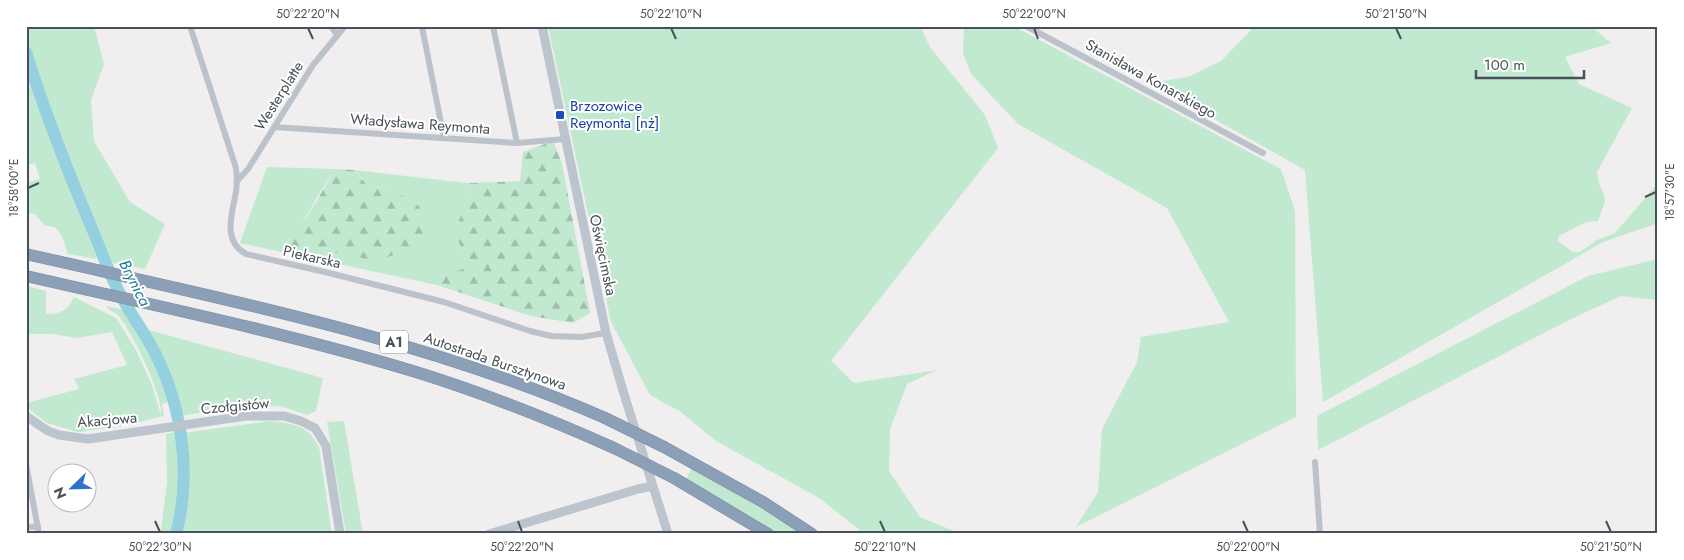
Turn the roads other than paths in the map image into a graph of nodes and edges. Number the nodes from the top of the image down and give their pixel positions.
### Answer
1 (190, 26) edge
2 (331, 26) edge
3 (345, 26) edge
4 (493, 26) edge
5 (542, 26) edge
6 (1026, 26) edge
7 (422, 27) edge
8 (337, 35) junction
9 (274, 127) junction
10 (444, 138) junction
11 (565, 139) junction
12 (517, 143) junction
13 (1263, 153) dead end
14 (237, 180) junction
15 (26, 254) edge
16 (26, 276) edge
17 (606, 333) junction
18 (26, 416) edge
19 (165, 428) joint
20 (1315, 462) dead end
21 (26, 464) edge
22 (653, 486) junction
23 (38, 526) junction
24 (26, 527) edge
25 (39, 534) edge
26 (340, 534) edge
27 (489, 534) edge
28 (668, 534) edge
29 (768, 534) edge
30 (812, 534) edge
31 (1320, 534) edge

1 - 14 street, Piekarska
2 - 8 street
3 - 8 street, Westerplatte
4 - 12 street
5 - 11 street, Oświęcimska
6 - 13 street, Stanisława Konarskiego
7 - 10 street
8 - 9 street, Westerplatte
9 - 10 street, Władysława Reymonta
9 - 14 street, Westerplatte
10 - 12 street, Władysława Reymonta
11 - 12 street, Władysława Reymonta
11 - 17 street, Oświęcimska
14 - 17 street, Piekarska
15 - 30 highway, Autostrada Bursztynowa / A1, bridge
16 - 29 highway, A1, bridge
17 - 22 street, Oświęcimska
18 - 19 street, Akacjowa
19 - 26 street, Czołgistów
20 - 31 street
21 - 23 street
22 - 27 street
22 - 28 street, Oświęcimska
23 - 24 street
23 - 25 street

